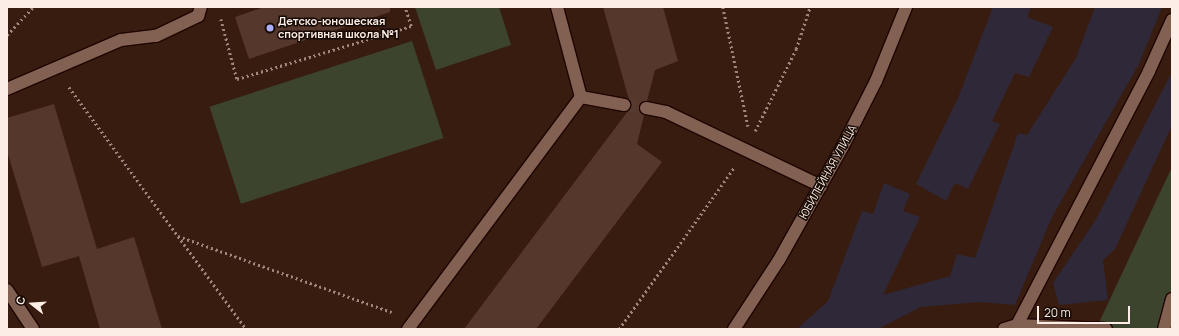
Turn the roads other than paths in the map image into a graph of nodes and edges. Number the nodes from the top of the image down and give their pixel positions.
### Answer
1 (201, 7) edge
2 (557, 7) edge
3 (906, 7) edge
4 (1172, 20) edge
5 (7, 89) edge
6 (581, 97) junction
7 (624, 105) tunnel mouth
8 (646, 108) tunnel mouth
9 (821, 186) junction
10 (7, 290) edge
11 (1172, 299) edge
12 (411, 325) edge
13 (1017, 325) junction
14 (33, 329) edge
15 (734, 329) edge
16 (1004, 329) edge
17 (1106, 329) edge
18 (1164, 329) edge

1 - 5 street
2 - 6 street
3 - 9 street, ЮБИЛЕЙНАЯ УЛИЦА
4 - 13 street
6 - 7 street
6 - 12 street
8 - 9 street
9 - 15 street, ЮБИЛЕЙНАЯ УЛИЦА
10 - 14 street
11 - 18 street
13 - 16 street
13 - 17 street

